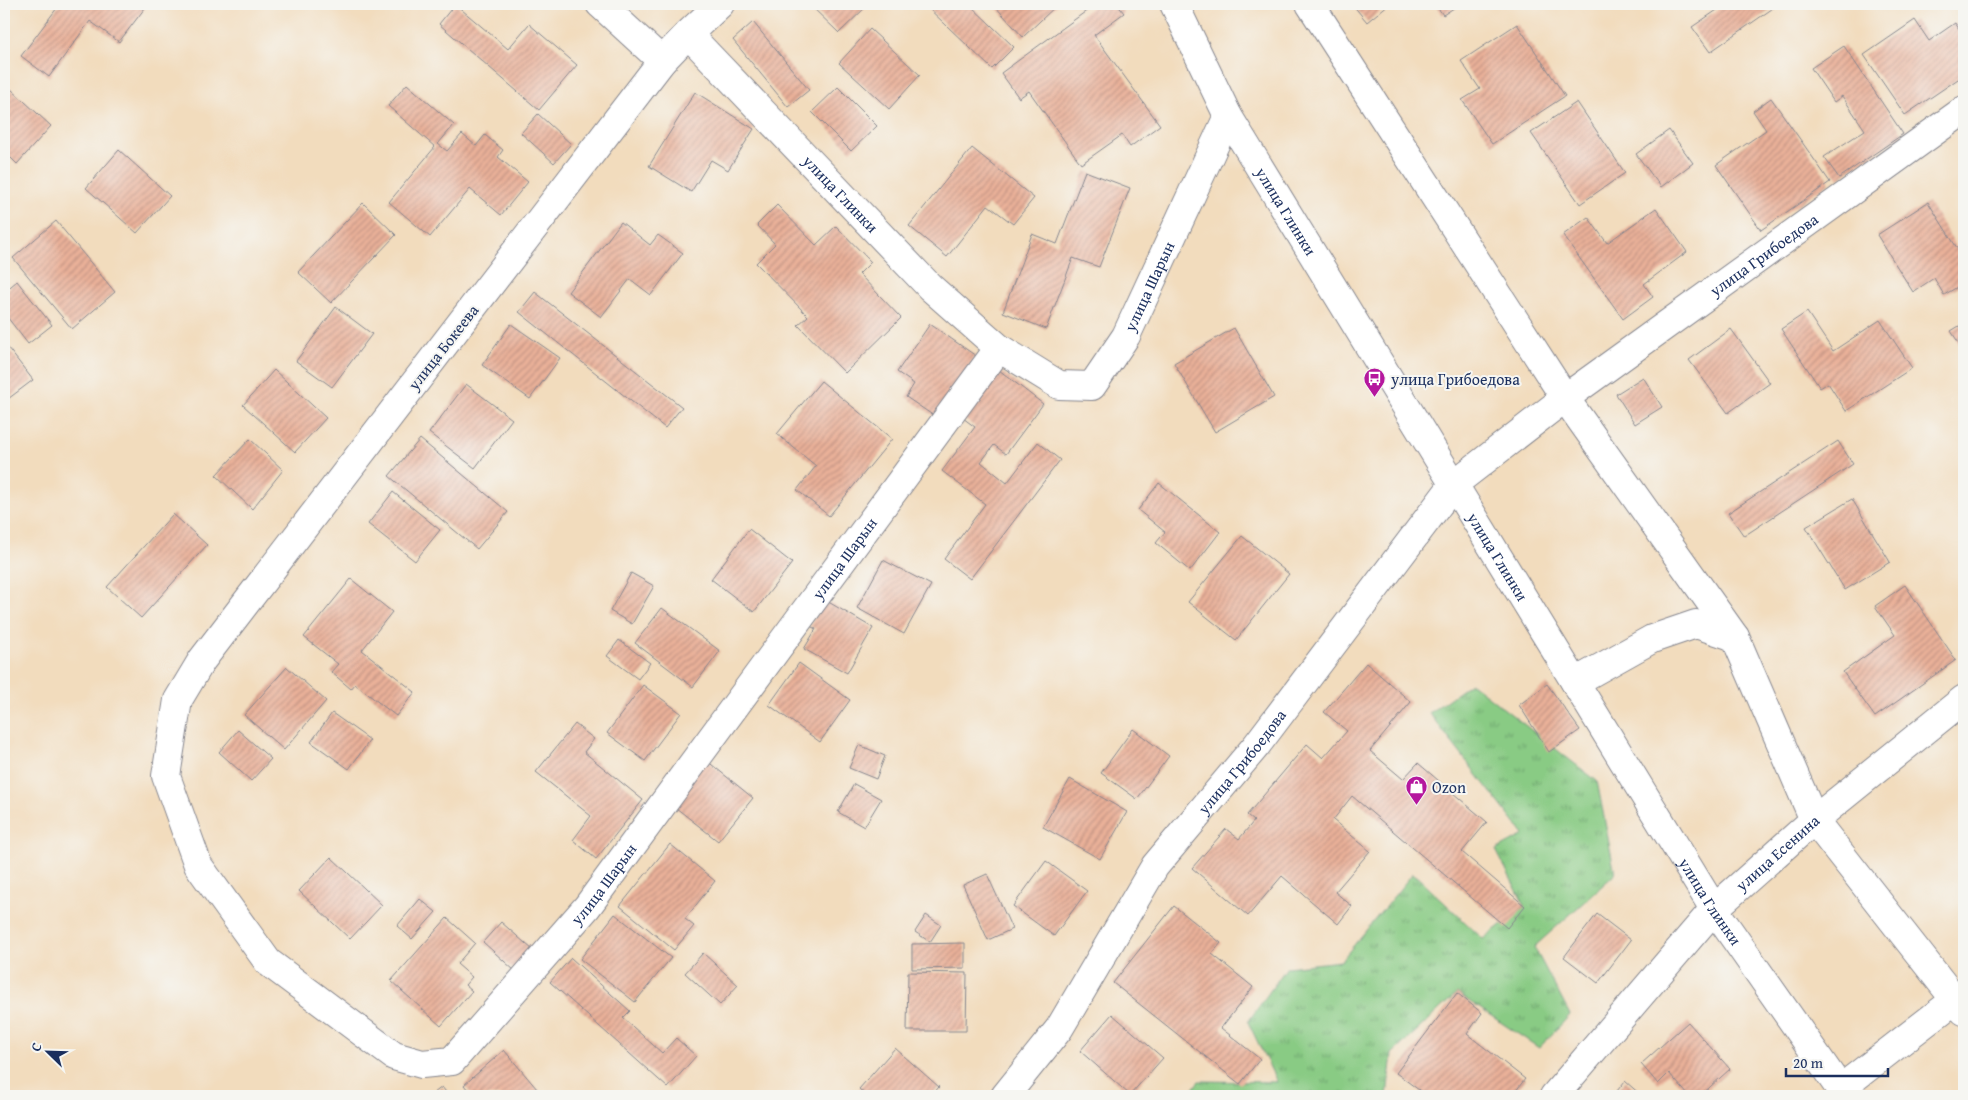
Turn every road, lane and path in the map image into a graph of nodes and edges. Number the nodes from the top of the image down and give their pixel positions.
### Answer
1 (600, 4) edge
2 (720, 4) edge
3 (1174, 4) edge
4 (1310, 4) edge
5 (688, 34) junction
6 (662, 61) junction
7 (1964, 110) edge
8 (1228, 116) junction
9 (999, 348) junction
10 (1565, 398) junction
11 (1454, 484) junction
12 (1735, 637) junction
13 (1575, 682) junction
14 (1964, 700) edge
15 (1814, 820) junction
16 (1714, 909) junction
17 (1960, 1006) edge
18 (422, 1064) joint
19 (1843, 1093) edge
20 (1005, 1096) edge
21 (1554, 1096) edge

1 - 6 street
2 - 5 street, улица Бокеева
3 - 8 street, улица Глинки
4 - 10 street
5 - 6 street, улица Бокеева
5 - 9 street, улица Глинки
6 - 18 street, улица Бокеева
7 - 10 street, улица Грибоедова
8 - 9 street, улица Шарын
8 - 11 street, улица Глинки
9 - 18 street, улица Шарын
10 - 11 street, улица Грибоедова
10 - 12 street
11 - 13 street, улица Глинки
11 - 20 street, улица Грибоедова
12 - 13 street
12 - 15 street
13 - 16 street, улица Глинки
14 - 15 street, улица Есенина
15 - 16 street, улица Есенина
15 - 17 street
16 - 19 street, улица Глинки
16 - 21 street, улица Есенина
17 - 19 street

